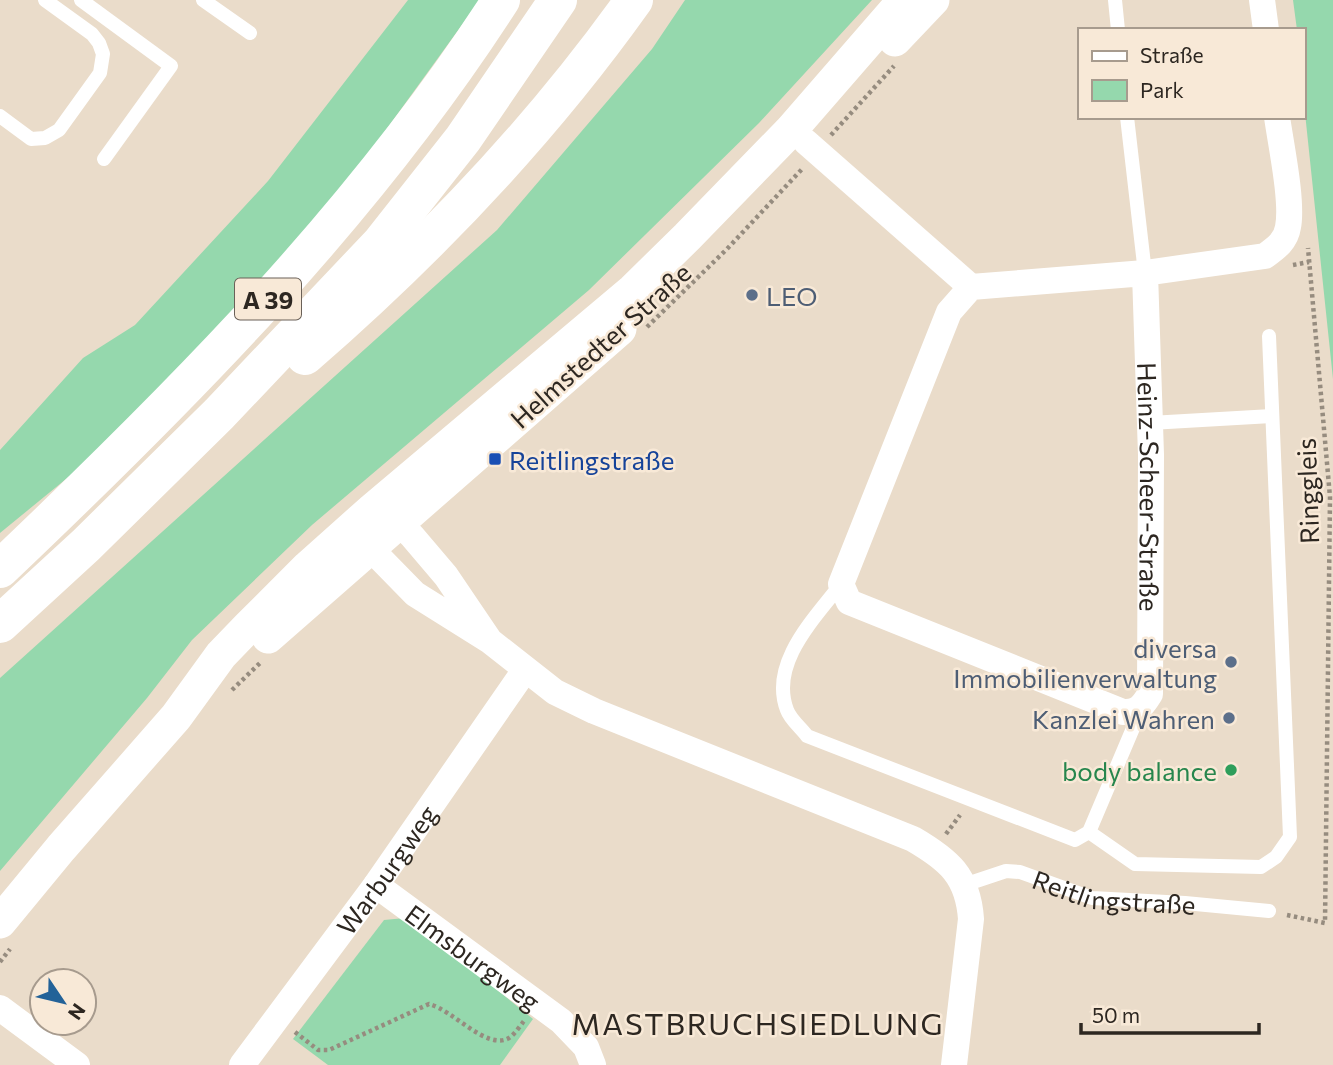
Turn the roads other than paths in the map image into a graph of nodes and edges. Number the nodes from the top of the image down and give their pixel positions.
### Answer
1 (45, 0) edge
2 (81, 0) edge
3 (203, 0) edge
4 (501, 0) edge
5 (558, 0) edge
6 (634, 0) edge
7 (904, 0) edge
8 (933, 0) edge
9 (1115, 0) edge
10 (1262, 0) edge
11 (1118, 28) edge
12 (1266, 28) edge
13 (250, 33) dead end
14 (0, 116) edge
15 (1128, 119) edge
16 (1277, 119) edge
17 (811, 147) junction
18 (104, 159) dead end
19 (1145, 273) junction
20 (971, 287) junction
21 (1269, 336) dead end
22 (219, 414) junction
23 (1272, 416) junction
24 (1150, 423) junction
25 (386, 515) junction
26 (369, 547) junction
27 (0, 569) edge
28 (841, 584) junction
29 (0, 624) edge
30 (490, 641) junction
31 (525, 670) junction
32 (1143, 706) junction
33 (176, 717) junction
34 (1088, 832) junction
35 (376, 885) junction
36 (964, 885) junction
37 (1269, 911) road end
38 (0, 922) edge
39 (0, 1008) edge
40 (77, 1065) edge
41 (242, 1065) edge
42 (593, 1065) edge
43 (954, 1065) edge

1 - 14 lane
2 - 18 lane
3 - 13 lane
4 - 27 highway, A 39
5 - 22 highway, A 39
6 - 22 highway
7 - 25 street, Helmstedter Straße
8 - 17 street, Helmstedter Straße
9 - 11 lane
10 - 12 street
15 - 19 lane
16 - 19 street
17 - 20 street
17 - 25 street, Helmstedter Straße
19 - 20 street
19 - 24 street, Heinz-Scheer-Straße
20 - 28 street
21 - 23 lane
22 - 29 highway, A 39
23 - 24 lane
23 - 34 lane
24 - 32 street, Heinz-Scheer-Straße
25 - 26 street, Helmstedter Straße
25 - 30 street
25 - 33 street, Helmstedter Straße
26 - 30 street
26 - 33 street, Helmstedter Straße
28 - 32 street
28 - 34 lane
30 - 31 street
31 - 35 street, Warburgweg
31 - 36 street
32 - 34 lane
33 - 38 street, Helmstedter Straße
35 - 41 street, Warburgweg
35 - 42 street, Elmsburgweg
36 - 37 lane, Reitlingstraße
36 - 43 street
39 - 40 street

